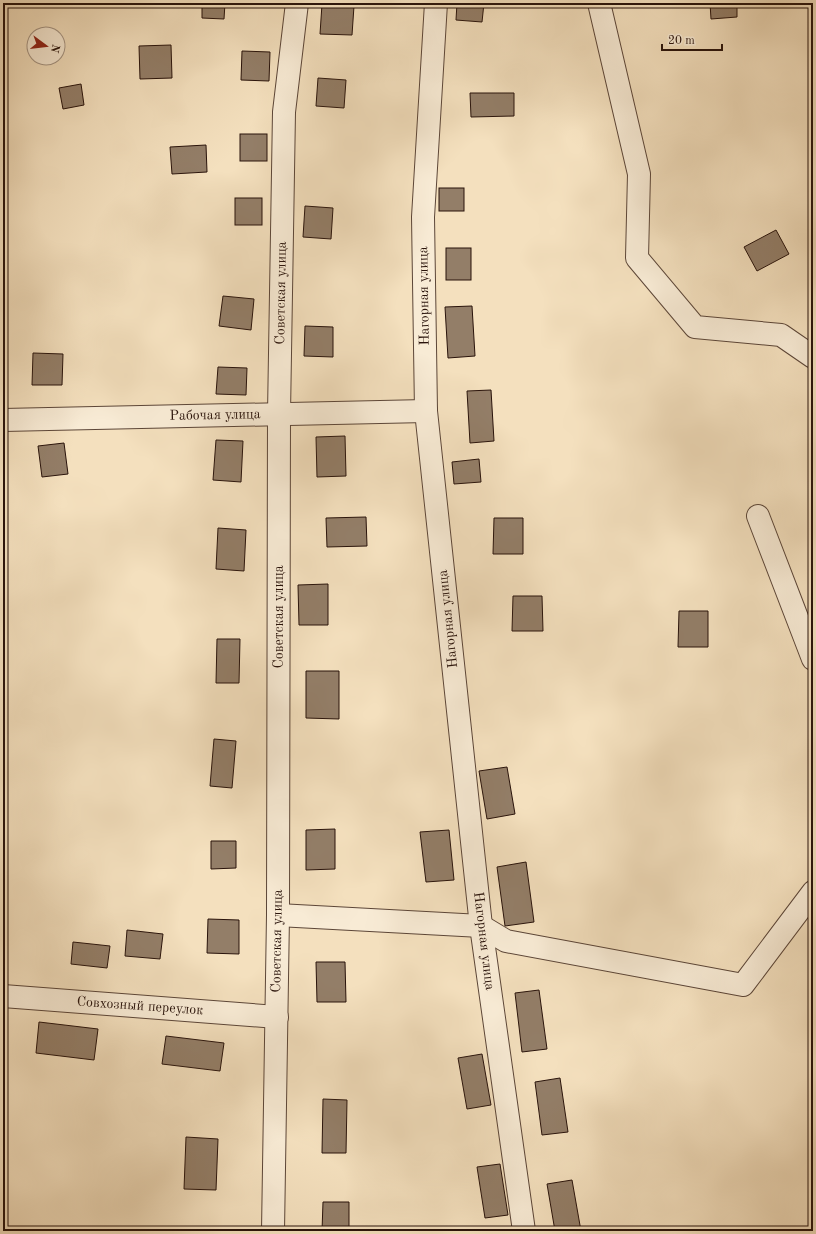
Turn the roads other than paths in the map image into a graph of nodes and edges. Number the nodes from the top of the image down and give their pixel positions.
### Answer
1 (297, 3) edge
2 (436, 3) edge
3 (600, 3) edge
4 (813, 357) edge
5 (426, 410) junction
6 (279, 414) junction
7 (3, 420) edge
8 (758, 516) dead end
9 (813, 659) edge
10 (813, 892) edge
11 (278, 915) junction
12 (481, 926) junction
13 (3, 996) edge
14 (276, 1017) junction
15 (273, 1231) edge
16 (524, 1231) edge

1 - 6 street, Советская улица
2 - 5 street, Нагорная улица
3 - 4 street
5 - 6 street, Рабочая улица
5 - 12 street, Нагорная улица
6 - 7 street, Рабочая улица
6 - 11 street, Советская улица
8 - 9 street
10 - 12 street
11 - 12 street
11 - 14 street, Советская улица
12 - 16 street, Нагорная улица
13 - 14 street, Совхозный переулок
14 - 15 street, Советская улица

